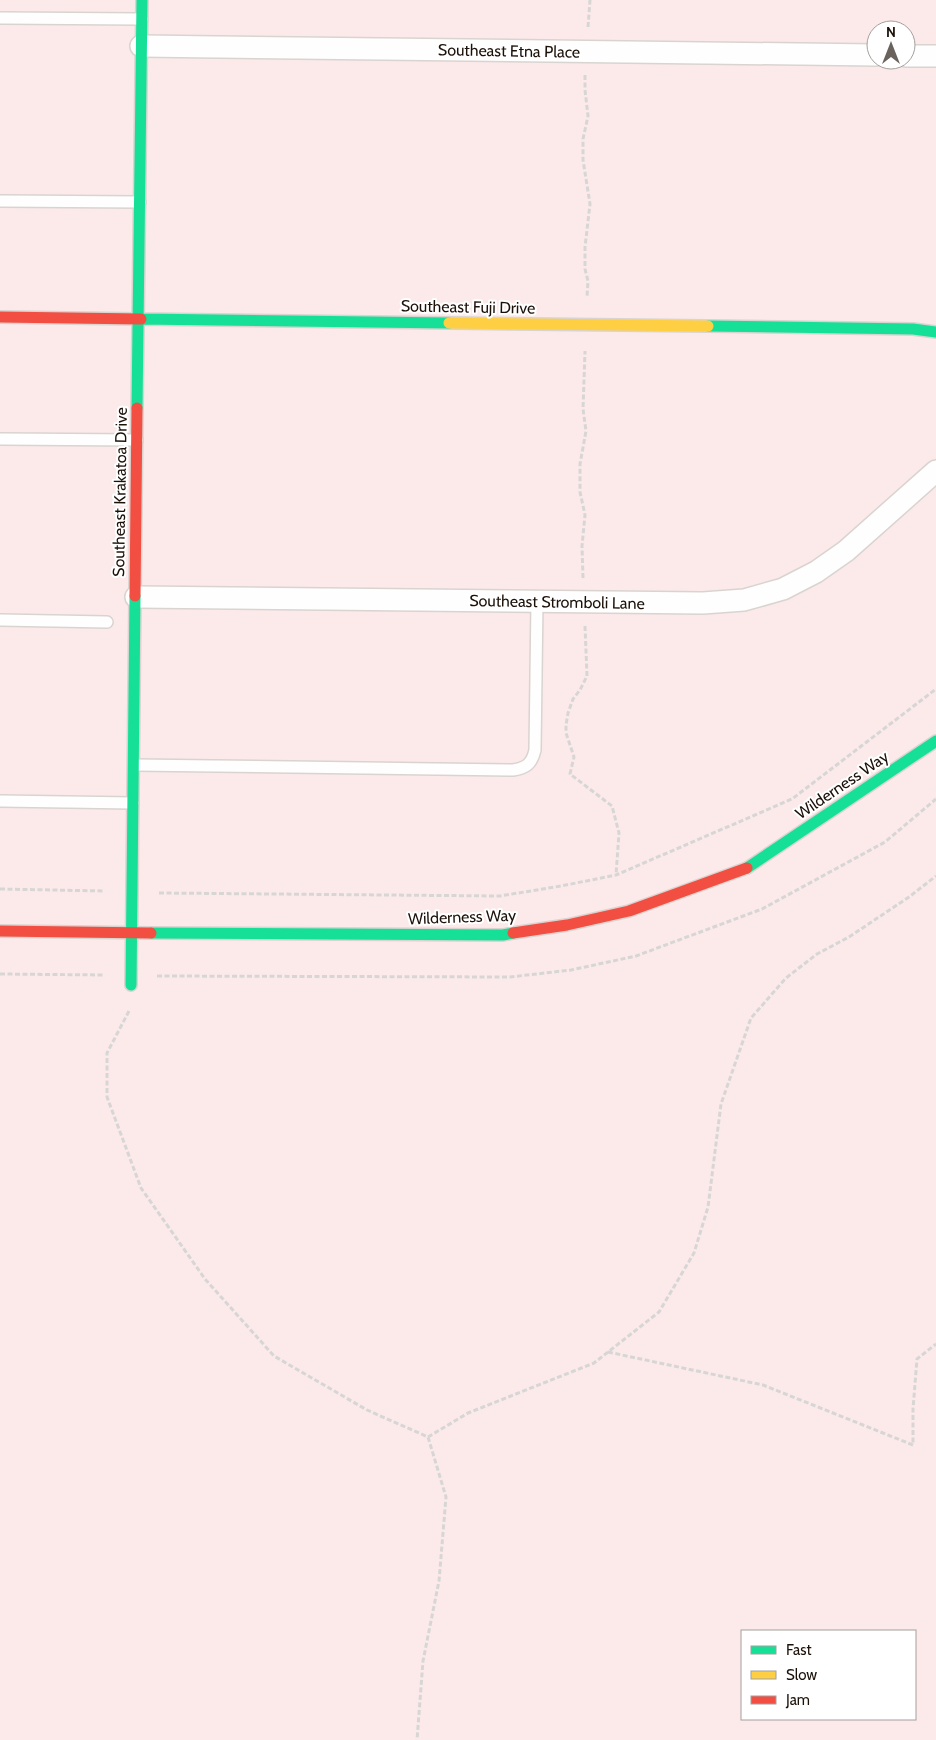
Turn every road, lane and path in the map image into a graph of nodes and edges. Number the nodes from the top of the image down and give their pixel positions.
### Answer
1 (142, 0) edge
2 (590, 0) edge
3 (0, 18) edge
4 (142, 19) junction
5 (142, 46) junction
6 (586, 52) junction
7 (866, 55) edge
8 (916, 56) edge
9 (936, 56) edge
10 (0, 201) edge
11 (140, 202) junction
12 (0, 317) edge
13 (138, 319) junction
14 (586, 325) junction
15 (936, 332) edge
16 (0, 439) edge
17 (137, 440) junction
18 (936, 471) edge
19 (136, 597) junction
20 (537, 601) junction
21 (584, 602) junction
22 (0, 620) edge
23 (107, 622) dead end
24 (936, 689) edge
25 (936, 741) edge
26 (134, 765) junction
27 (0, 801) edge
28 (133, 802) junction
29 (616, 875) junction
30 (936, 876) edge
31 (0, 889) edge
32 (132, 892) junction
33 (0, 931) edge
34 (132, 932) junction
35 (131, 985) joint
36 (936, 1344) edge
37 (607, 1352) junction
38 (428, 1437) junction
39 (417, 1740) edge

1 - 4 street, Southeast Krakatoa Drive
2 - 6 path
3 - 4 lane
4 - 5 street, Southeast Krakatoa Drive
5 - 6 street, Southeast Etna Place
5 - 11 street, Southeast Krakatoa Drive
6 - 7 street, Southeast Etna Place
6 - 14 path
8 - 9 street
10 - 11 lane
11 - 13 street, Southeast Krakatoa Drive
12 - 13 street, Southeast Fuji Drive
13 - 14 street, Southeast Fuji Drive
13 - 17 street, Southeast Krakatoa Drive
14 - 15 street, Southeast Fuji Drive
14 - 21 path
16 - 17 lane
17 - 19 street, Southeast Krakatoa Drive
18 - 21 street, Southeast Stromboli Lane
19 - 20 street, Southeast Stromboli Lane
19 - 26 street, Southeast Krakatoa Drive
20 - 21 street, Southeast Stromboli Lane
20 - 26 lane
21 - 29 path
22 - 23 lane
24 - 29 path
25 - 34 street, Wilderness Way
26 - 28 street, Southeast Krakatoa Drive
27 - 28 lane
28 - 32 street, Southeast Krakatoa Drive
29 - 32 path
30 - 37 path
31 - 32 path
32 - 34 street, Southeast Krakatoa Drive
33 - 34 street, Wilderness Way
34 - 35 street, Southeast Krakatoa Drive
35 - 38 path
36 - 37 path
37 - 38 path
38 - 39 path

